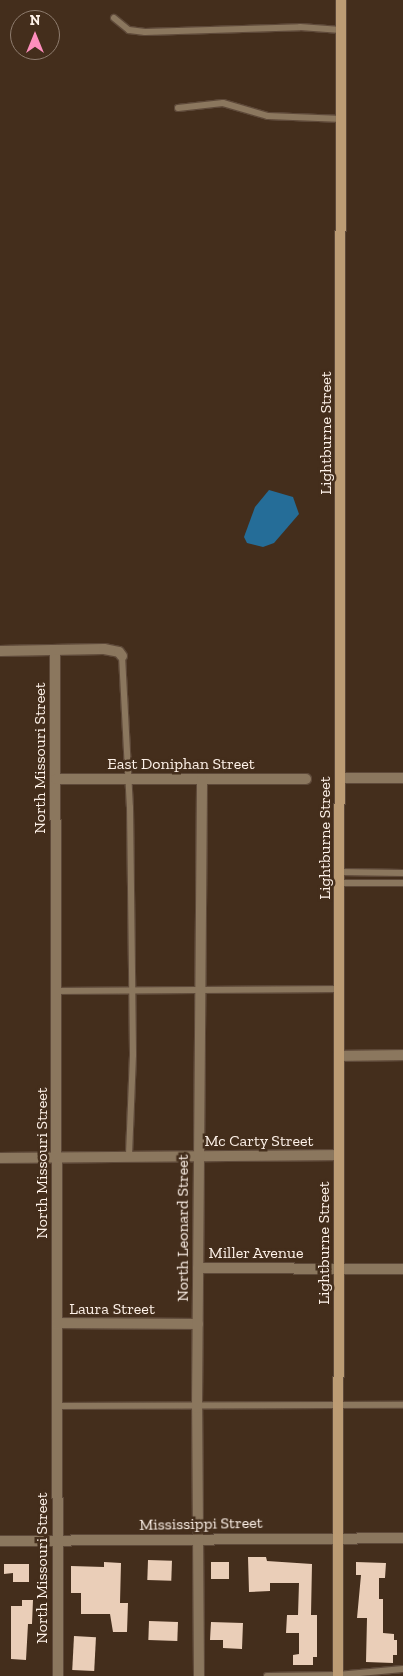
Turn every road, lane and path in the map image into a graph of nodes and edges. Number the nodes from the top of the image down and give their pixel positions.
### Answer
1 (341, 0) edge
2 (114, 18) dead end
3 (341, 30) junction
4 (178, 108) dead end
5 (343, 119) junction
6 (55, 650) junction
7 (0, 651) edge
8 (122, 656) joint
9 (340, 778) junction
10 (403, 778) edge
11 (56, 779) junction
12 (128, 779) junction
13 (202, 779) junction
14 (306, 779) dead end
15 (403, 873) edge
16 (340, 877) junction
17 (403, 883) edge
18 (339, 989) junction
19 (200, 990) junction
20 (56, 991) junction
21 (130, 991) junction
22 (403, 1055) edge
23 (339, 1056) junction
24 (339, 1155) junction
25 (128, 1156) junction
26 (199, 1156) junction
27 (57, 1157) junction
28 (0, 1158) edge
29 (198, 1268) junction
30 (339, 1268) junction
31 (403, 1268) edge
32 (57, 1324) junction
33 (198, 1324) junction
34 (339, 1405) junction
35 (403, 1405) edge
36 (57, 1406) junction
37 (197, 1408) junction
38 (339, 1538) junction
39 (403, 1538) edge
40 (198, 1539) junction
41 (0, 1541) edge
42 (56, 1541) junction
43 (403, 1668) edge
44 (387, 1673) edge
45 (338, 1675) edge
46 (58, 1676) edge
47 (199, 1676) edge
48 (267, 1676) edge

1 - 3 main road, Lightburne Street
2 - 3 lane
3 - 5 main road, Lightburne Street
4 - 5 lane
5 - 9 main road, Lightburne Street
6 - 7 street
6 - 8 street
6 - 11 street, North Missouri Street
8 - 12 lane
9 - 10 street
9 - 16 main road, Lightburne Street
11 - 12 street, East Doniphan Street
11 - 20 street, North Missouri Street
12 - 13 street, East Doniphan Street
12 - 21 lane
13 - 14 street, East Doniphan Street
13 - 19 street, North Leonard Street
15 - 16 lane
16 - 17 lane
16 - 18 main road, Lightburne Street
18 - 19 lane
18 - 23 main road, Lightburne Street
19 - 21 lane
19 - 26 street, North Leonard Street
20 - 21 lane
20 - 27 street, North Missouri Street
21 - 25 lane
22 - 23 street
23 - 24 main road, Lightburne Street
24 - 26 street, Mc Carty Street
24 - 30 main road, Lightburne Street
25 - 26 street, Mc Carty Street
25 - 27 street, Mc Carty Street
26 - 29 street, North Leonard Street
27 - 28 street, Mc Carty Street
27 - 32 street, North Missouri Street
29 - 30 street, Miller Avenue
29 - 33 street, North Leonard Street
30 - 31 street, Miller Avenue
30 - 34 main road, Lightburne Street
32 - 33 street, Laura Street
32 - 36 street, North Missouri Street
33 - 37 street, North Leonard Street
34 - 35 lane
34 - 37 lane
34 - 38 main road, Lightburne Street
36 - 37 lane
36 - 42 street, North Missouri Street
37 - 40 street, North Leonard Street
38 - 39 street, Mississippi Street
38 - 40 street, Mississippi Street
38 - 45 main road, Lightburne Street
40 - 42 street, Mississippi Street
40 - 47 street, North Leonard Street
41 - 42 street, Mississippi Street
42 - 46 street, North Missouri Street
43 - 44 lane
44 - 45 lane
45 - 48 lane

